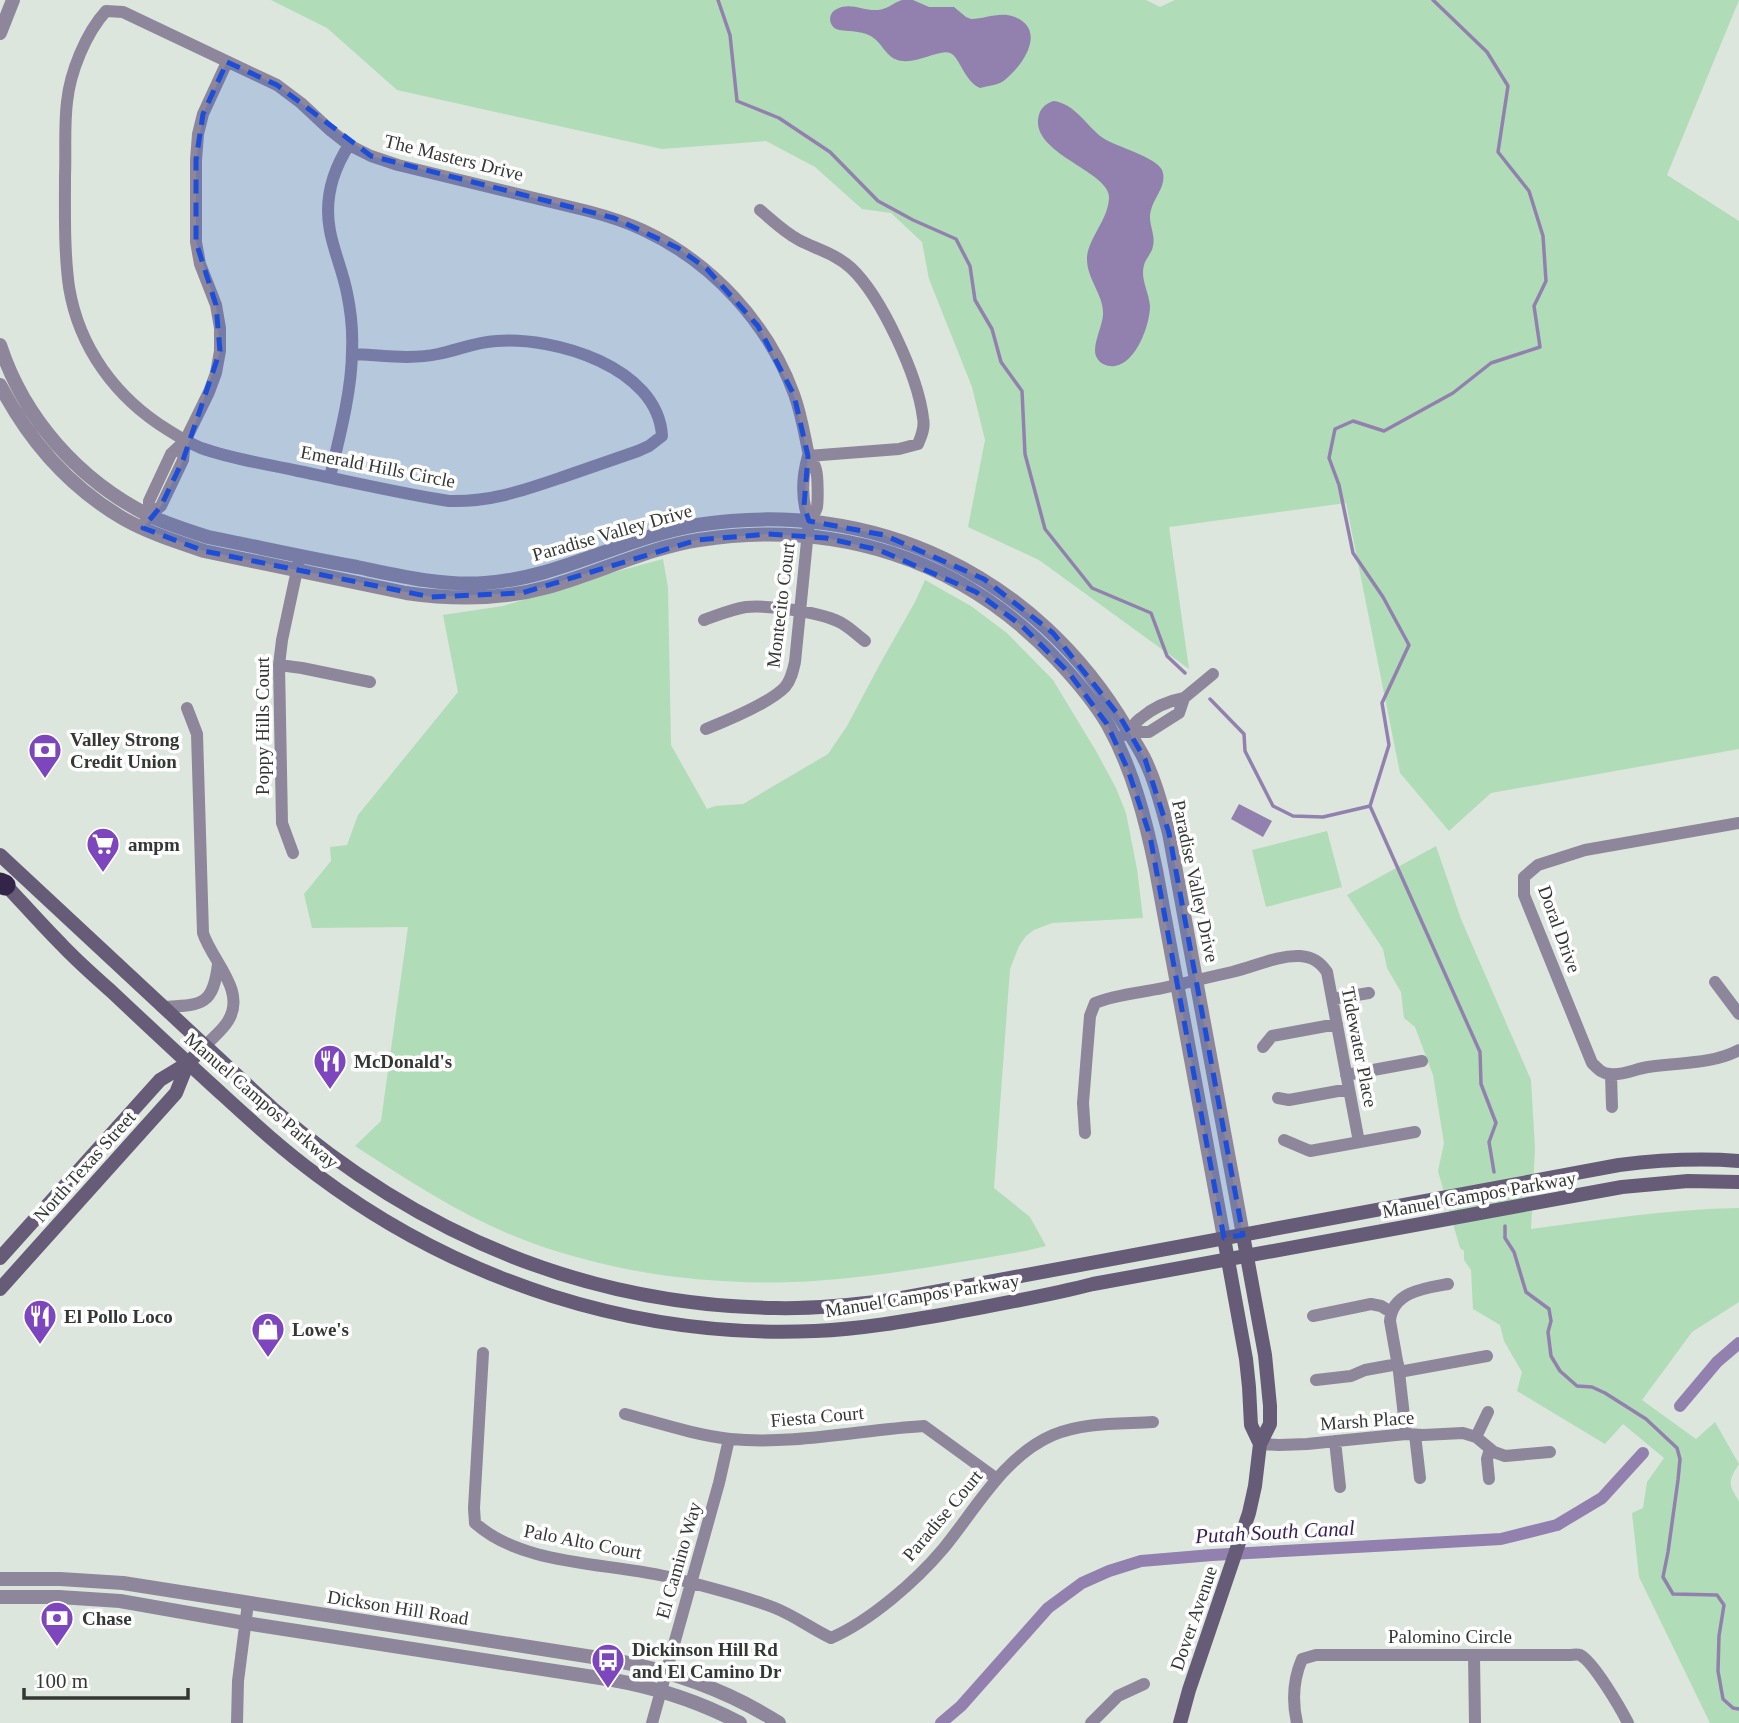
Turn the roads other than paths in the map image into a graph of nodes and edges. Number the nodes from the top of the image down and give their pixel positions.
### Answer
1 (13, 0) edge
2 (0, 33) edge
3 (228, 62) junction
4 (349, 145) junction
5 (760, 210) dead end
6 (0, 345) edge
7 (353, 354) junction
8 (0, 385) edge
9 (185, 441) junction
10 (808, 456) junction
11 (330, 477) junction
12 (146, 522) junction
13 (808, 528) junction
14 (299, 563) junction
15 (800, 612) junction
16 (704, 620) dead end
17 (864, 640) dead end
18 (279, 665) junction
19 (1213, 674) dead end
20 (370, 682) dead end
21 (187, 708) dead end
22 (706, 729) dead end
23 (1129, 732) junction
24 (1116, 741) junction
25 (1739, 823) edge
26 (293, 853) dead end
27 (0, 855) edge
28 (2, 883) edge
29 (218, 964) junction
30 (1196, 980) junction
31 (1715, 982) dead end
32 (1178, 984) junction
33 (1370, 993) dead end
34 (1332, 999) junction
35 (162, 1007) junction
36 (1739, 1014) edge
37 (1337, 1024) junction
38 (205, 1046) junction
39 (1263, 1047) dead end
40 (1739, 1050) edge
41 (1422, 1061) dead end
42 (188, 1063) junction
43 (1611, 1074) junction
44 (1346, 1075) junction
45 (1349, 1089) junction
46 (1278, 1098) dead end
47 (1612, 1107) dead end
48 (1415, 1132) dead end
49 (1085, 1133) dead end
50 (1284, 1140) dead end
51 (1359, 1142) junction
52 (1739, 1161) edge
53 (1739, 1182) edge
54 (1243, 1235) junction
55 (1224, 1238) junction
56 (1247, 1256) junction
57 (0, 1258) edge
58 (1228, 1260) junction
59 (1448, 1284) dead end
60 (0, 1289) edge
61 (1391, 1312) junction
62 (1313, 1316) dead end
63 (483, 1353) dead end
64 (1487, 1356) dead end
65 (1398, 1368) junction
66 (1316, 1380) dead end
67 (1488, 1412) dead end
68 (625, 1414) dead end
69 (1153, 1422) dead end
70 (1411, 1434) junction
71 (1476, 1437) junction
72 (729, 1438) junction
73 (1335, 1441) junction
74 (1260, 1444) junction
75 (1490, 1449) junction
76 (1550, 1452) dead end
77 (1420, 1478) dead end
78 (996, 1479) junction
79 (1489, 1479) dead end
80 (1340, 1487) dead end
81 (0, 1579) edge
82 (692, 1583) junction
83 (0, 1597) edge
84 (248, 1603) junction
85 (245, 1623) junction
86 (1474, 1655) junction
87 (667, 1672) junction
88 (1144, 1684) dead end
89 (662, 1691) junction
90 (237, 1723) edge
91 (652, 1723) edge
92 (740, 1723) edge
93 (779, 1723) edge
94 (1091, 1723) edge
95 (1180, 1723) edge
96 (1297, 1723) edge
97 (1475, 1723) edge
98 (1628, 1723) edge

1 - 2 street
3 - 4 street, The Masters Drive
3 - 9 street
3 - 9 street, The Masters Drive
4 - 7 street
4 - 10 street, The Masters Drive
5 - 10 street
6 - 12 street, Paradise Valley Drive
7 - 11 street
7 - 11 street, Emerald Hills Circle
8 - 12 street, Paradise Valley Drive
9 - 11 street, Emerald Hills Circle
9 - 12 street
10 - 13 street, The Masters Drive
12 - 14 street, Paradise Valley Drive
13 - 14 street, Paradise Valley Drive
13 - 15 street, Montecito Court
13 - 23 street, Paradise Valley Drive
13 - 24 street, Paradise Valley Drive
14 - 18 street, Poppy Hills Court
15 - 16 street
15 - 17 street
15 - 22 street, Montecito Court
18 - 20 street
18 - 26 street, Poppy Hills Court
19 - 23 street
21 - 29 street
23 - 24 street
23 - 30 street, Paradise Valley Drive
24 - 32 street, Paradise Valley Drive
25 - 43 street, Doral Drive
27 - 35 main road, Manuel Campos Parkway
28 - 42 main road, Manuel Campos Parkway
29 - 35 street
29 - 38 street
30 - 32 street
30 - 34 street, Tidewater Place
30 - 54 street, Paradise Valley Drive
31 - 36 street
32 - 49 street
32 - 55 street, Paradise Valley Drive
33 - 34 street
34 - 37 street, Tidewater Place
35 - 38 main road, Manuel Campos Parkway
37 - 39 street
37 - 44 street, Tidewater Place
38 - 42 main road, North Texas Street
38 - 55 main road, Manuel Campos Parkway
40 - 43 street
41 - 44 street
42 - 57 main road, North Texas Street
42 - 58 main road, Manuel Campos Parkway
42 - 60 main road, North Texas Street
43 - 47 street
44 - 45 street, Tidewater Place
45 - 46 street
45 - 51 street, Tidewater Place
48 - 51 street
50 - 51 street
52 - 54 main road, Manuel Campos Parkway
53 - 56 main road, Manuel Campos Parkway
54 - 55 main road, Manuel Campos Parkway
54 - 56 main road, Paradise Valley Drive
55 - 58 main road, Paradise Valley Drive
56 - 58 main road, Manuel Campos Parkway
56 - 74 main road, Dover Avenue
58 - 74 main road, Dover Avenue
59 - 61 street
61 - 62 street
61 - 65 street
63 - 82 street, Palo Alto Court
64 - 65 street
65 - 66 street
65 - 70 street
67 - 71 street
68 - 72 street, Fiesta Court
69 - 78 street, Paradise Court
70 - 71 street, Marsh Place
70 - 73 street, Marsh Place
70 - 77 street
71 - 75 street
72 - 78 street, Fiesta Court
72 - 82 street, El Camino Way
73 - 74 street, Marsh Place
73 - 80 street
74 - 95 main road, Dover Avenue
75 - 76 street
75 - 79 street
78 - 82 street, Paradise Court
81 - 84 street, Dickson Hill Road
82 - 87 street, El Camino Way
83 - 85 street, Dickson Hill Road
84 - 85 street
84 - 87 street, Dickson Hill Road
85 - 89 street, Dickson Hill Road
85 - 90 street
86 - 96 street, Palomino Circle
86 - 97 street
86 - 98 street, Palomino Circle
87 - 89 street, El Camino Way
87 - 93 street, Dickson Hill Road
88 - 94 street
89 - 91 street, El Camino Way
89 - 92 street, Dickson Hill Road

